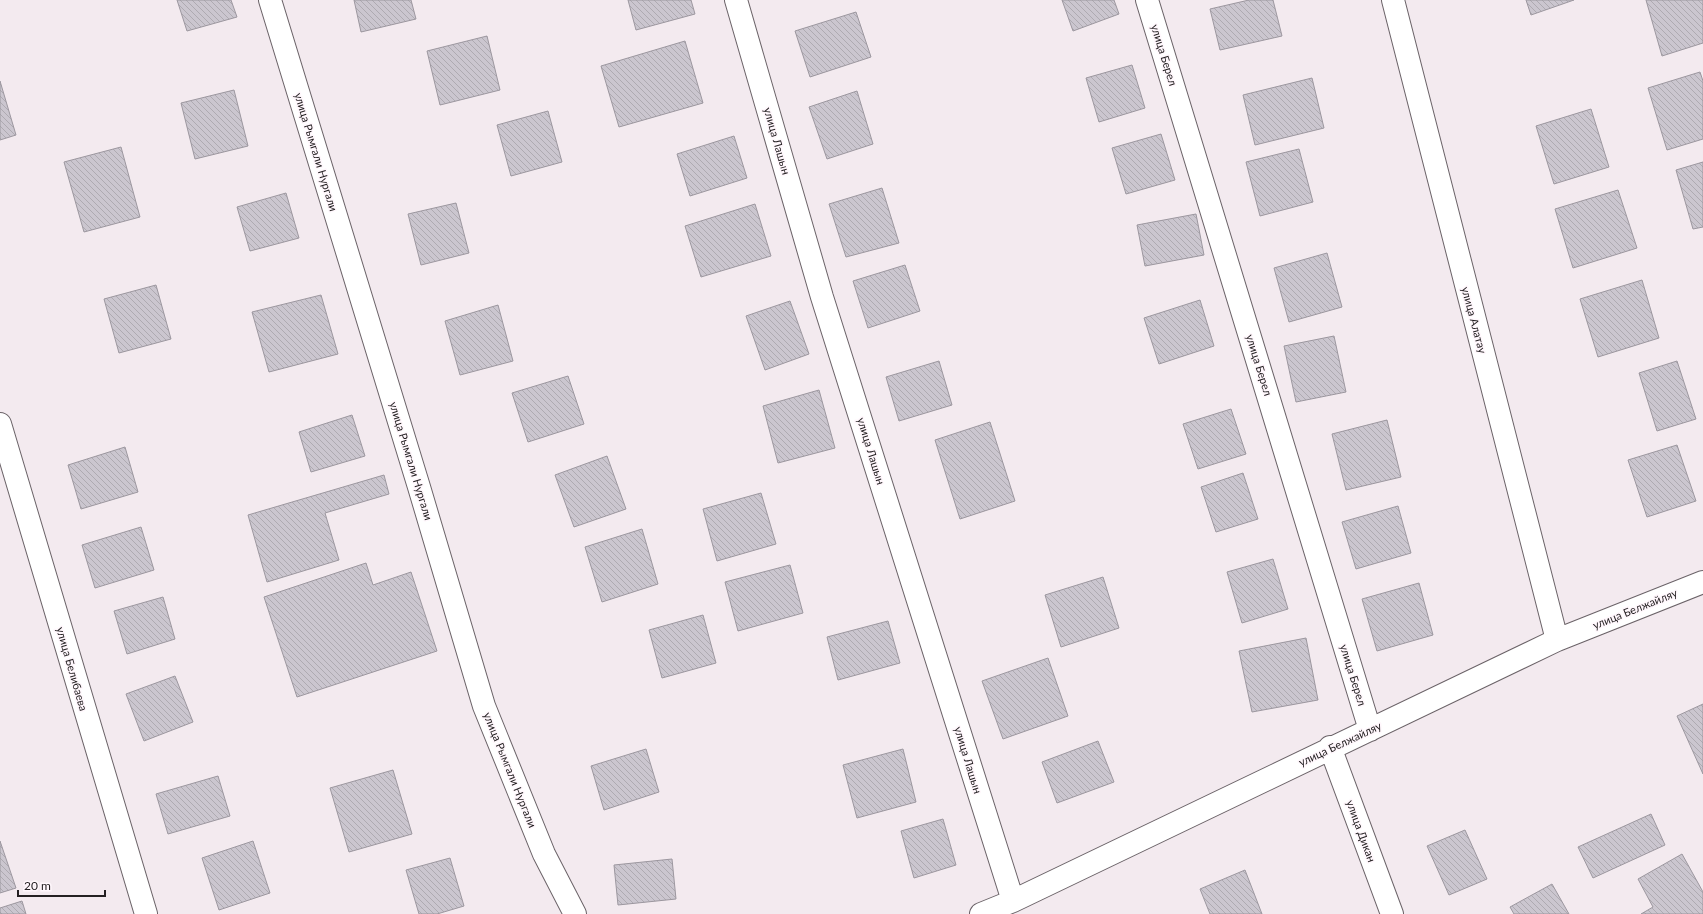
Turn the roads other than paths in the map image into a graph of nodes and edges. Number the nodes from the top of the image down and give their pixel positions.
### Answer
1 (270, 0) edge
2 (736, 0) edge
3 (1147, 0) edge
4 (1393, 0) edge
5 (0, 424) edge
6 (1703, 582) edge
7 (1557, 640) junction
8 (1370, 730) junction
9 (1330, 748) junction
10 (1013, 901) junction
11 (146, 914) edge
12 (575, 914) edge
13 (981, 914) edge
14 (1392, 914) edge

1 - 12 street, улица Рымгали Нургали
2 - 10 street, улица Лашын
3 - 8 street, улица Берел
4 - 7 street, улица Алатау
5 - 11 street, улица Белибаева
6 - 7 street, улица Белжайляу
7 - 8 street, улица Белжайляу
8 - 9 street, улица Белжайляу
9 - 10 street, улица Белжайляу
9 - 14 street, улица Дикан
10 - 13 street, улица Белжайляу

